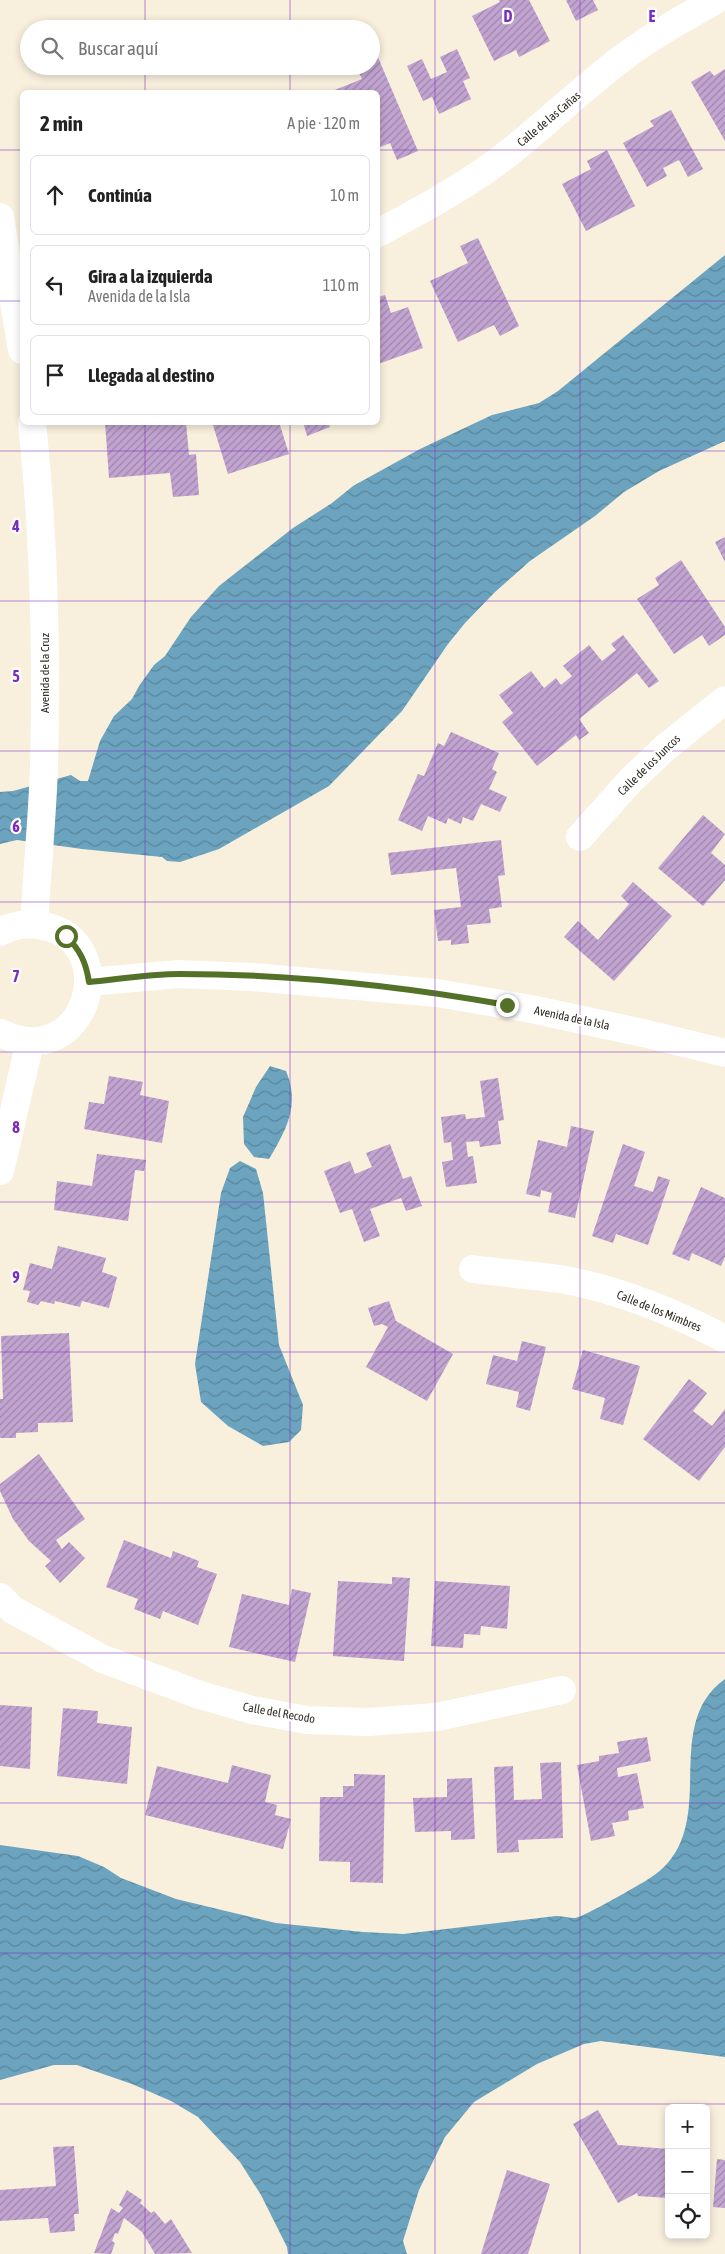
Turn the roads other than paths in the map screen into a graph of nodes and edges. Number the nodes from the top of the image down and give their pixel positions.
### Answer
1 (716, 0) edge
2 (0, 217) edge
3 (380, 232) edge
4 (20, 338) edge
5 (32, 425) edge
6 (725, 700) edge
7 (580, 837) dead end
8 (34, 924) junction
9 (0, 932) edge
10 (89, 982) junction
11 (0, 1033) edge
12 (30, 1042) junction
13 (725, 1053) edge
14 (0, 1171) edge
15 (472, 1270) dead end
16 (725, 1339) edge
17 (4, 1604) edge
18 (562, 1690) dead end

1 - 3 street, Calle de las Cañas
2 - 4 street
5 - 8 street, Avenida de la Cruz
6 - 7 street, Calle de los Juncos
8 - 9 street
8 - 10 street
10 - 12 street
10 - 13 street, Avenida de la Isla
11 - 12 street
12 - 14 street
15 - 16 street, Calle de los Mimbres
17 - 18 street, Calle del Recodo

